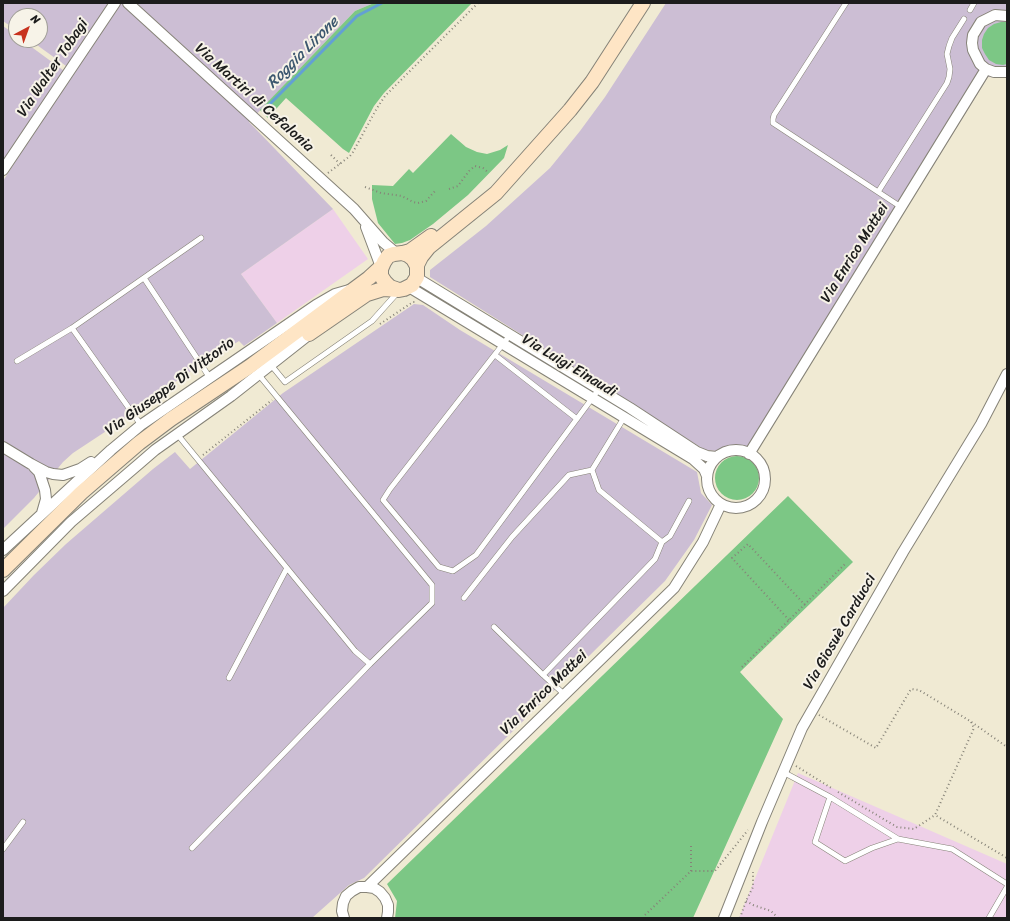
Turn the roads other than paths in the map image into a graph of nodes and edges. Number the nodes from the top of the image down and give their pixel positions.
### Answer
1 (114, 3) edge
2 (128, 3) edge
3 (634, 3) edge
4 (643, 3) edge
5 (846, 3) edge
6 (974, 3) edge
7 (970, 10) dead end
8 (1007, 16) edge
9 (964, 19) dead end
10 (986, 69) junction
11 (1007, 72) edge
12 (3, 170) edge
13 (878, 192) junction
14 (901, 207) junction
15 (359, 215) junction
16 (201, 238) dead end
17 (400, 253) junction
18 (381, 267) junction
19 (144, 278) junction
20 (408, 282) junction
21 (355, 288) junction
22 (72, 328) junction
23 (311, 333) junction
24 (507, 339) junction
25 (495, 356) junction
26 (17, 361) dead end
27 (271, 365) junction
28 (254, 371) junction
29 (1007, 374) edge
30 (210, 378) junction
31 (599, 390) junction
32 (593, 398) junction
33 (627, 413) junction
34 (577, 419) junction
35 (141, 425) junction
36 (177, 434) junction
37 (3, 447) edge
38 (111, 450) junction
39 (749, 454) junction
40 (717, 457) junction
41 (31, 464) junction
42 (592, 470) junction
43 (707, 476) junction
44 (689, 501) dead end
45 (721, 504) junction
46 (42, 514) junction
47 (662, 542) junction
48 (3, 550) edge
49 (287, 568) junction
50 (3, 570) edge
51 (3, 591) edge
52 (464, 598) dead end
53 (494, 627) dead end
54 (370, 664) junction
55 (543, 675) junction
56 (228, 678) dead end
57 (564, 694) junction
58 (783, 772) junction
59 (830, 797) junction
60 (23, 822) dead end
61 (898, 839) junction
62 (192, 848) dead end
63 (3, 849) edge
64 (1007, 884) edge
65 (367, 887) junction
66 (1007, 887) edge
67 (344, 918) edge
68 (386, 918) edge
69 (724, 918) edge
70 (988, 918) edge

1 - 12 street, Via Walter Tobagi
2 - 15 street, Via Martiri di Cefalonia
3 - 17 main road, Via Giuseppe Di Vittorio
4 - 20 main road
5 - 13 lane
6 - 7 lane
8 - 10 street
9 - 13 lane
10 - 11 street
10 - 14 street, Via Enrico Mattei
13 - 14 lane
14 - 39 street, Via Enrico Mattei
15 - 17 street, Via Martiri di Cefalonia
15 - 18 street, Via Martiri di Cefalonia
16 - 19 lane
17 - 18 main road, Via Giuseppe Di Vittorio
17 - 20 main road
18 - 20 main road
18 - 21 main road, Via Giuseppe Di Vittorio
19 - 22 lane
19 - 30 lane
20 - 23 main road, Via Giuseppe Di Vittorio
20 - 24 street, Via Luigi Einaudi
20 - 27 lane
21 - 28 main road, Via Giuseppe Di Vittorio
21 - 30 street, Via Giuseppe Di Vittorio
22 - 26 lane
22 - 35 lane
23 - 27 street, Via Giuseppe Di Vittorio
23 - 28 main road, Via Giuseppe Di Vittorio
24 - 25 lane
24 - 31 street, Via Luigi Einaudi
24 - 32 street, Via Luigi Einaudi
25 - 34 lane
25 - 34 lane
27 - 28 street, Via Giuseppe Di Vittorio
28 - 36 street, Via Giuseppe Di Vittorio
28 - 50 main road, Via Giuseppe Di Vittorio
28 - 54 lane
29 - 58 street, Via Giosuè Carducci
30 - 35 street, Via Giuseppe Di Vittorio
31 - 32 lane
31 - 33 street, Via Luigi Einaudi
32 - 33 street, Via Luigi Einaudi
32 - 34 lane
33 - 40 street, Via Luigi Einaudi
33 - 42 lane
33 - 43 street, Via Luigi Einaudi
35 - 38 street, Via Giuseppe Di Vittorio
36 - 49 lane
36 - 51 street, Via Giuseppe Di Vittorio
37 - 41 street
38 - 41 street
38 - 46 street, Via Giuseppe Di Vittorio
39 - 40 street
39 - 45 street
40 - 43 street
41 - 46 street
42 - 47 lane
42 - 52 lane
43 - 45 street
44 - 47 lane
45 - 57 street, Via Enrico Mattei
46 - 48 street, Via Giuseppe Di Vittorio
47 - 55 lane
49 - 54 lane
49 - 56 lane
53 - 55 lane
54 - 62 lane
55 - 57 lane
57 - 65 street, Via Enrico Mattei
58 - 59 lane
58 - 69 street, Via Giosuè Carducci
59 - 61 lane
59 - 61 lane
60 - 63 lane
61 - 64 lane
65 - 67 street
65 - 68 street
66 - 70 lane

